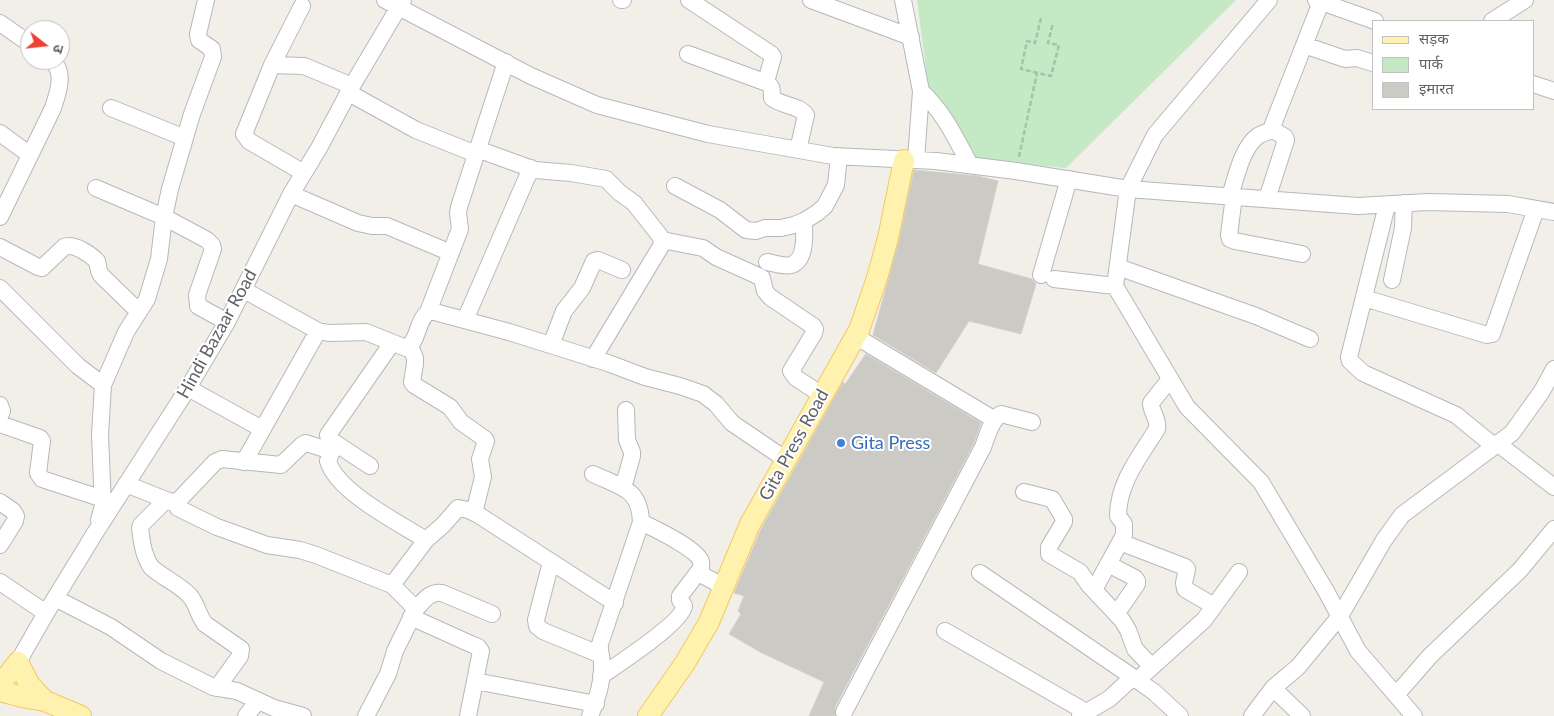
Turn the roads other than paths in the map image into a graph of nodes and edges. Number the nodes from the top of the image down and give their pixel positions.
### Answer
1 (206, 0) edge
2 (689, 0) edge
3 (811, 0) edge
4 (903, 0) edge
5 (1269, 0) edge
6 (1525, 0) edge
7 (1319, 1) edge
8 (396, 3) edge
9 (302, 6) dead end
10 (1372, 20) edge
11 (1494, 20) edge
12 (0, 23) edge
13 (20, 37) edge
14 (910, 38) junction
15 (1304, 45) junction
16 (688, 54) dead end
17 (506, 62) junction
18 (1372, 64) edge
19 (272, 65) junction
20 (59, 70) edge
21 (767, 83) junction
22 (1534, 84) edge
23 (351, 90) junction
24 (921, 91) junction
25 (1554, 91) edge
26 (111, 108) dead end
27 (1273, 130) junction
28 (0, 133) edge
29 (185, 138) junction
30 (798, 150) junction
31 (477, 152) junction
32 (30, 155) junction
33 (839, 156) junction
34 (910, 160) junction
35 (970, 166) junction
36 (531, 168) junction
37 (304, 173) junction
38 (1069, 180) junction
39 (675, 186) dead end
40 (96, 188) dead end
41 (1128, 189) junction
42 (291, 194) junction
43 (1232, 196) junction
44 (1267, 199) junction
45 (1404, 203) junction
46 (1387, 205) junction
47 (1536, 209) junction
48 (1554, 212) edge
49 (0, 217) edge
50 (164, 217) junction
51 (804, 221) junction
52 (662, 240) junction
53 (0, 247) edge
54 (451, 253) junction
55 (1302, 254) dead end
56 (767, 262) dead end
57 (1118, 267) junction
58 (622, 270) dead end
59 (1392, 280) dead end
60 (1115, 286) junction
61 (0, 288) edge
62 (244, 290) junction
63 (1364, 298) junction
64 (140, 312) junction
65 (428, 312) junction
66 (465, 320) junction
67 (227, 322) junction
68 (318, 330) junction
69 (855, 336) junction
70 (1310, 339) dead end
71 (392, 343) junction
72 (551, 345) junction
73 (410, 346) junction
74 (593, 359) junction
75 (1554, 369) edge
76 (1170, 379) junction
77 (103, 385) junction
78 (188, 388) junction
79 (822, 395) junction
80 (0, 405) edge
81 (626, 410) dead end
82 (0, 416) edge
83 (995, 420) junction
84 (1032, 422) dead end
85 (0, 424) edge
86 (262, 429) junction
87 (1496, 445) junction
88 (333, 447) junction
89 (785, 459) junction
90 (244, 462) junction
91 (370, 466) dead end
92 (594, 474) dead end
93 (126, 484) junction
94 (1554, 487) edge
95 (623, 488) junction
96 (1024, 492) dead end
97 (103, 499) junction
98 (170, 501) junction
99 (0, 502) edge
100 (474, 512) junction
101 (641, 522) junction
102 (1554, 530) edge
103 (95, 533) junction
104 (426, 540) junction
105 (1120, 542) junction
106 (0, 545) edge
107 (551, 562) junction
108 (1108, 564) junction
109 (699, 571) junction
110 (1239, 572) dead end
111 (980, 574) dead end
112 (0, 582) edge
113 (392, 585) junction
114 (723, 586) junction
115 (1094, 590) junction
116 (56, 598) junction
117 (615, 603) junction
118 (1214, 606) junction
119 (46, 614) junction
120 (413, 614) junction
121 (492, 614) dead end
122 (1117, 614) junction
123 (1340, 616) junction
124 (945, 631) dead end
125 (601, 656) junction
126 (18, 662) junction
127 (1152, 667) junction
128 (1135, 679) junction
129 (0, 681) edge
130 (475, 681) junction
131 (601, 681) junction
132 (217, 688) junction
133 (1273, 688) junction
134 (0, 691) edge
135 (1396, 695) junction
136 (45, 701) junction
137 (258, 701) junction
138 (593, 710) edge
139 (844, 712) dead end
140 (1083, 714) edge
141 (81, 716) edge
142 (246, 716) edge
143 (303, 716) edge
144 (366, 716) edge
145 (468, 716) edge
146 (648, 716) edge
147 (1180, 716) edge
148 (1252, 716) edge
149 (1302, 716) edge
150 (1414, 716) edge

1 - 29 street
2 - 21 street
3 - 14 street
4 - 14 street
5 - 41 street
6 - 11 street
7 - 10 street
7 - 15 street
8 - 17 street
8 - 23 street, Hindi Bazaar Road
9 - 19 street
12 - 13 street
14 - 24 street
15 - 18 street
15 - 27 street
16 - 21 street
17 - 30 street
17 - 31 street
19 - 23 street
19 - 37 street
20 - 32 street
21 - 30 street
22 - 25 street
23 - 31 street
23 - 37 street, Hindi Bazaar Road
24 - 34 street
24 - 35 street
26 - 29 street
27 - 43 street
27 - 44 street
28 - 32 street
29 - 50 street
30 - 33 street
31 - 36 street
31 - 54 street
32 - 49 street
33 - 34 street
33 - 51 street
34 - 35 street
34 - 69 main road, Gita Press Road
35 - 38 street
36 - 52 street
36 - 66 street
37 - 42 street, Hindi Bazaar Road
38 - 41 street
38 - 60 street
39 - 51 street
40 - 50 street
41 - 43 street
41 - 57 street
42 - 54 street
42 - 62 street, Hindi Bazaar Road
43 - 44 street
43 - 55 street
44 - 46 street
45 - 46 street
45 - 47 street
45 - 59 street
46 - 63 street
47 - 48 street
47 - 63 street
50 - 64 street
50 - 67 street
51 - 56 street
52 - 74 street
52 - 79 street
53 - 64 street
54 - 65 street
57 - 60 street
57 - 70 street
58 - 72 street
60 - 76 street
61 - 77 street
62 - 67 street, Hindi Bazaar Road
62 - 68 street
63 - 87 street
64 - 77 street
65 - 66 street
65 - 73 street
66 - 72 street
67 - 78 street, Hindi Bazaar Road
68 - 71 street
68 - 86 street
69 - 79 main road, Gita Press Road
69 - 83 street
71 - 73 street
71 - 88 street
72 - 74 street
73 - 100 street
74 - 89 street
75 - 87 street
76 - 105 street
76 - 123 street
77 - 97 street
78 - 86 street
78 - 93 street, Hindi Bazaar Road
79 - 89 main road, Gita Press Road
80 - 82 street
81 - 95 street
83 - 84 street
83 - 139 street
85 - 97 street
86 - 90 street
87 - 94 street
87 - 123 street
88 - 90 street
88 - 91 street
88 - 104 street
89 - 114 main road, Gita Press Road
90 - 98 street
92 - 95 street
93 - 98 street
93 - 103 street, Hindi Bazaar Road
95 - 101 street
96 - 115 street
97 - 103 street
98 - 113 street
98 - 132 street
99 - 106 street
100 - 104 street
100 - 107 street
101 - 109 street
101 - 117 street
102 - 135 street
103 - 116 street, Hindi Bazaar Road
104 - 113 street
105 - 108 street
105 - 118 street
107 - 117 street
107 - 125 street
108 - 115 street
108 - 122 street
109 - 114 street
109 - 131 street
110 - 118 street
111 - 128 street
112 - 119 street
113 - 120 street
114 - 146 main road, Gita Press Road
115 - 122 street
116 - 119 street, Hindi Bazaar Road
116 - 132 street
117 - 125 street
118 - 127 street
119 - 126 street, Hindi Bazaar Road
120 - 121 street
120 - 130 street
120 - 144 street
122 - 127 street
123 - 133 street
123 - 135 street
124 - 140 street
125 - 131 street
126 - 129 main road
126 - 136 main road
127 - 128 street
128 - 140 street
128 - 147 street
130 - 138 street
130 - 145 street
131 - 138 street
132 - 137 street
133 - 148 street
133 - 149 street
134 - 136 main road
135 - 150 street
136 - 141 main road
137 - 142 street
137 - 143 street

